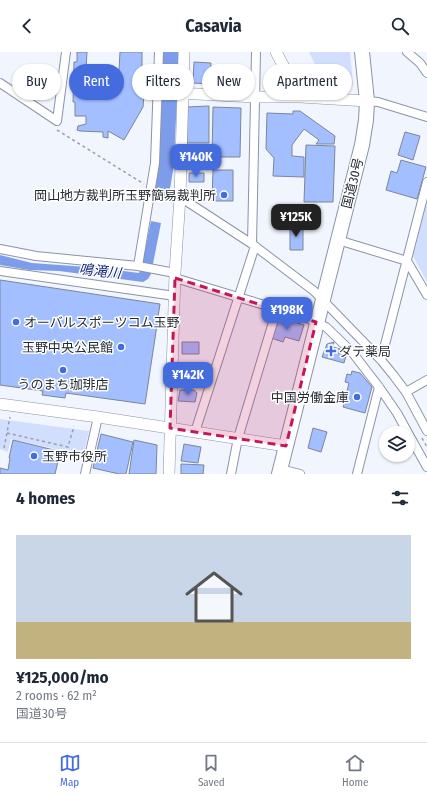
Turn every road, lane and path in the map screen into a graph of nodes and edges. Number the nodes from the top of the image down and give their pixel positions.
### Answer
1 (66, 52) edge
2 (159, 52) edge
3 (184, 52) edge
4 (256, 52) edge
5 (276, 52) edge
6 (362, 52) edge
7 (407, 52) edge
8 (162, 64) edge
9 (180, 64) edge
10 (282, 64) edge
11 (427, 73) edge
12 (0, 83) edge
13 (255, 97) joint
14 (263, 97) edge
15 (168, 100) edge
16 (170, 100) edge
17 (255, 100) edge
18 (350, 100) edge
19 (367, 101) junction
20 (427, 117) edge
21 (427, 182) edge
22 (426, 195) edge
23 (180, 197) junction
24 (338, 240) junction
25 (253, 245) junction
26 (0, 249) edge
27 (407, 261) junction
28 (139, 266) junction
29 (0, 271) edge
30 (175, 276) junction
31 (427, 295) edge
32 (174, 296) junction
33 (238, 297) junction
34 (322, 298) junction
35 (277, 309) junction
36 (316, 322) junction
37 (381, 360) junction
38 (427, 380) edge
39 (379, 387) junction
40 (406, 392) junction
41 (0, 404) edge
42 (10, 417) dead end
43 (98, 417) junction
44 (74, 426) dead end
45 (404, 426) edge
46 (170, 428) junction
47 (427, 431) edge
48 (195, 432) junction
49 (7, 433) junction
50 (238, 438) junction
51 (286, 446) junction
52 (415, 446) edge
53 (4, 448) dead end
54 (427, 467) edge
55 (279, 472) edge
56 (85, 474) edge
57 (169, 474) edge
58 (231, 474) edge
59 (300, 474) edge
60 (357, 474) edge

1 - 12 street
2 - 8 street
3 - 9 street
4 - 13 street
5 - 10 street
6 - 19 highway, 国道30号
7 - 11 street
13 - 14 street
15 - 28 street
16 - 23 street
17 - 25 street
18 - 19 street
19 - 20 street
19 - 24 highway, 国道30号
21 - 22 street
22 - 27 street
23 - 25 street
23 - 30 street
24 - 27 street
24 - 34 highway, 国道30号
25 - 33 street
25 - 34 street
26 - 28 street
27 - 31 street
27 - 37 street
28 - 30 street
29 - 32 street
30 - 32 street
30 - 33 street
32 - 46 street
33 - 35 street
33 - 48 street
34 - 36 highway, 国道30号
34 - 37 street
35 - 36 street
35 - 50 street
36 - 39 street
36 - 51 highway, 国道30号
37 - 40 street
38 - 40 street
39 - 45 street
39 - 60 street
40 - 47 street
41 - 43 street
42 - 49 path
43 - 46 street
43 - 56 street
44 - 49 path
46 - 48 street
46 - 57 street
48 - 50 street
49 - 53 path
50 - 51 street
50 - 58 street
51 - 55 highway, 国道30号
52 - 54 street
55 - 59 street

